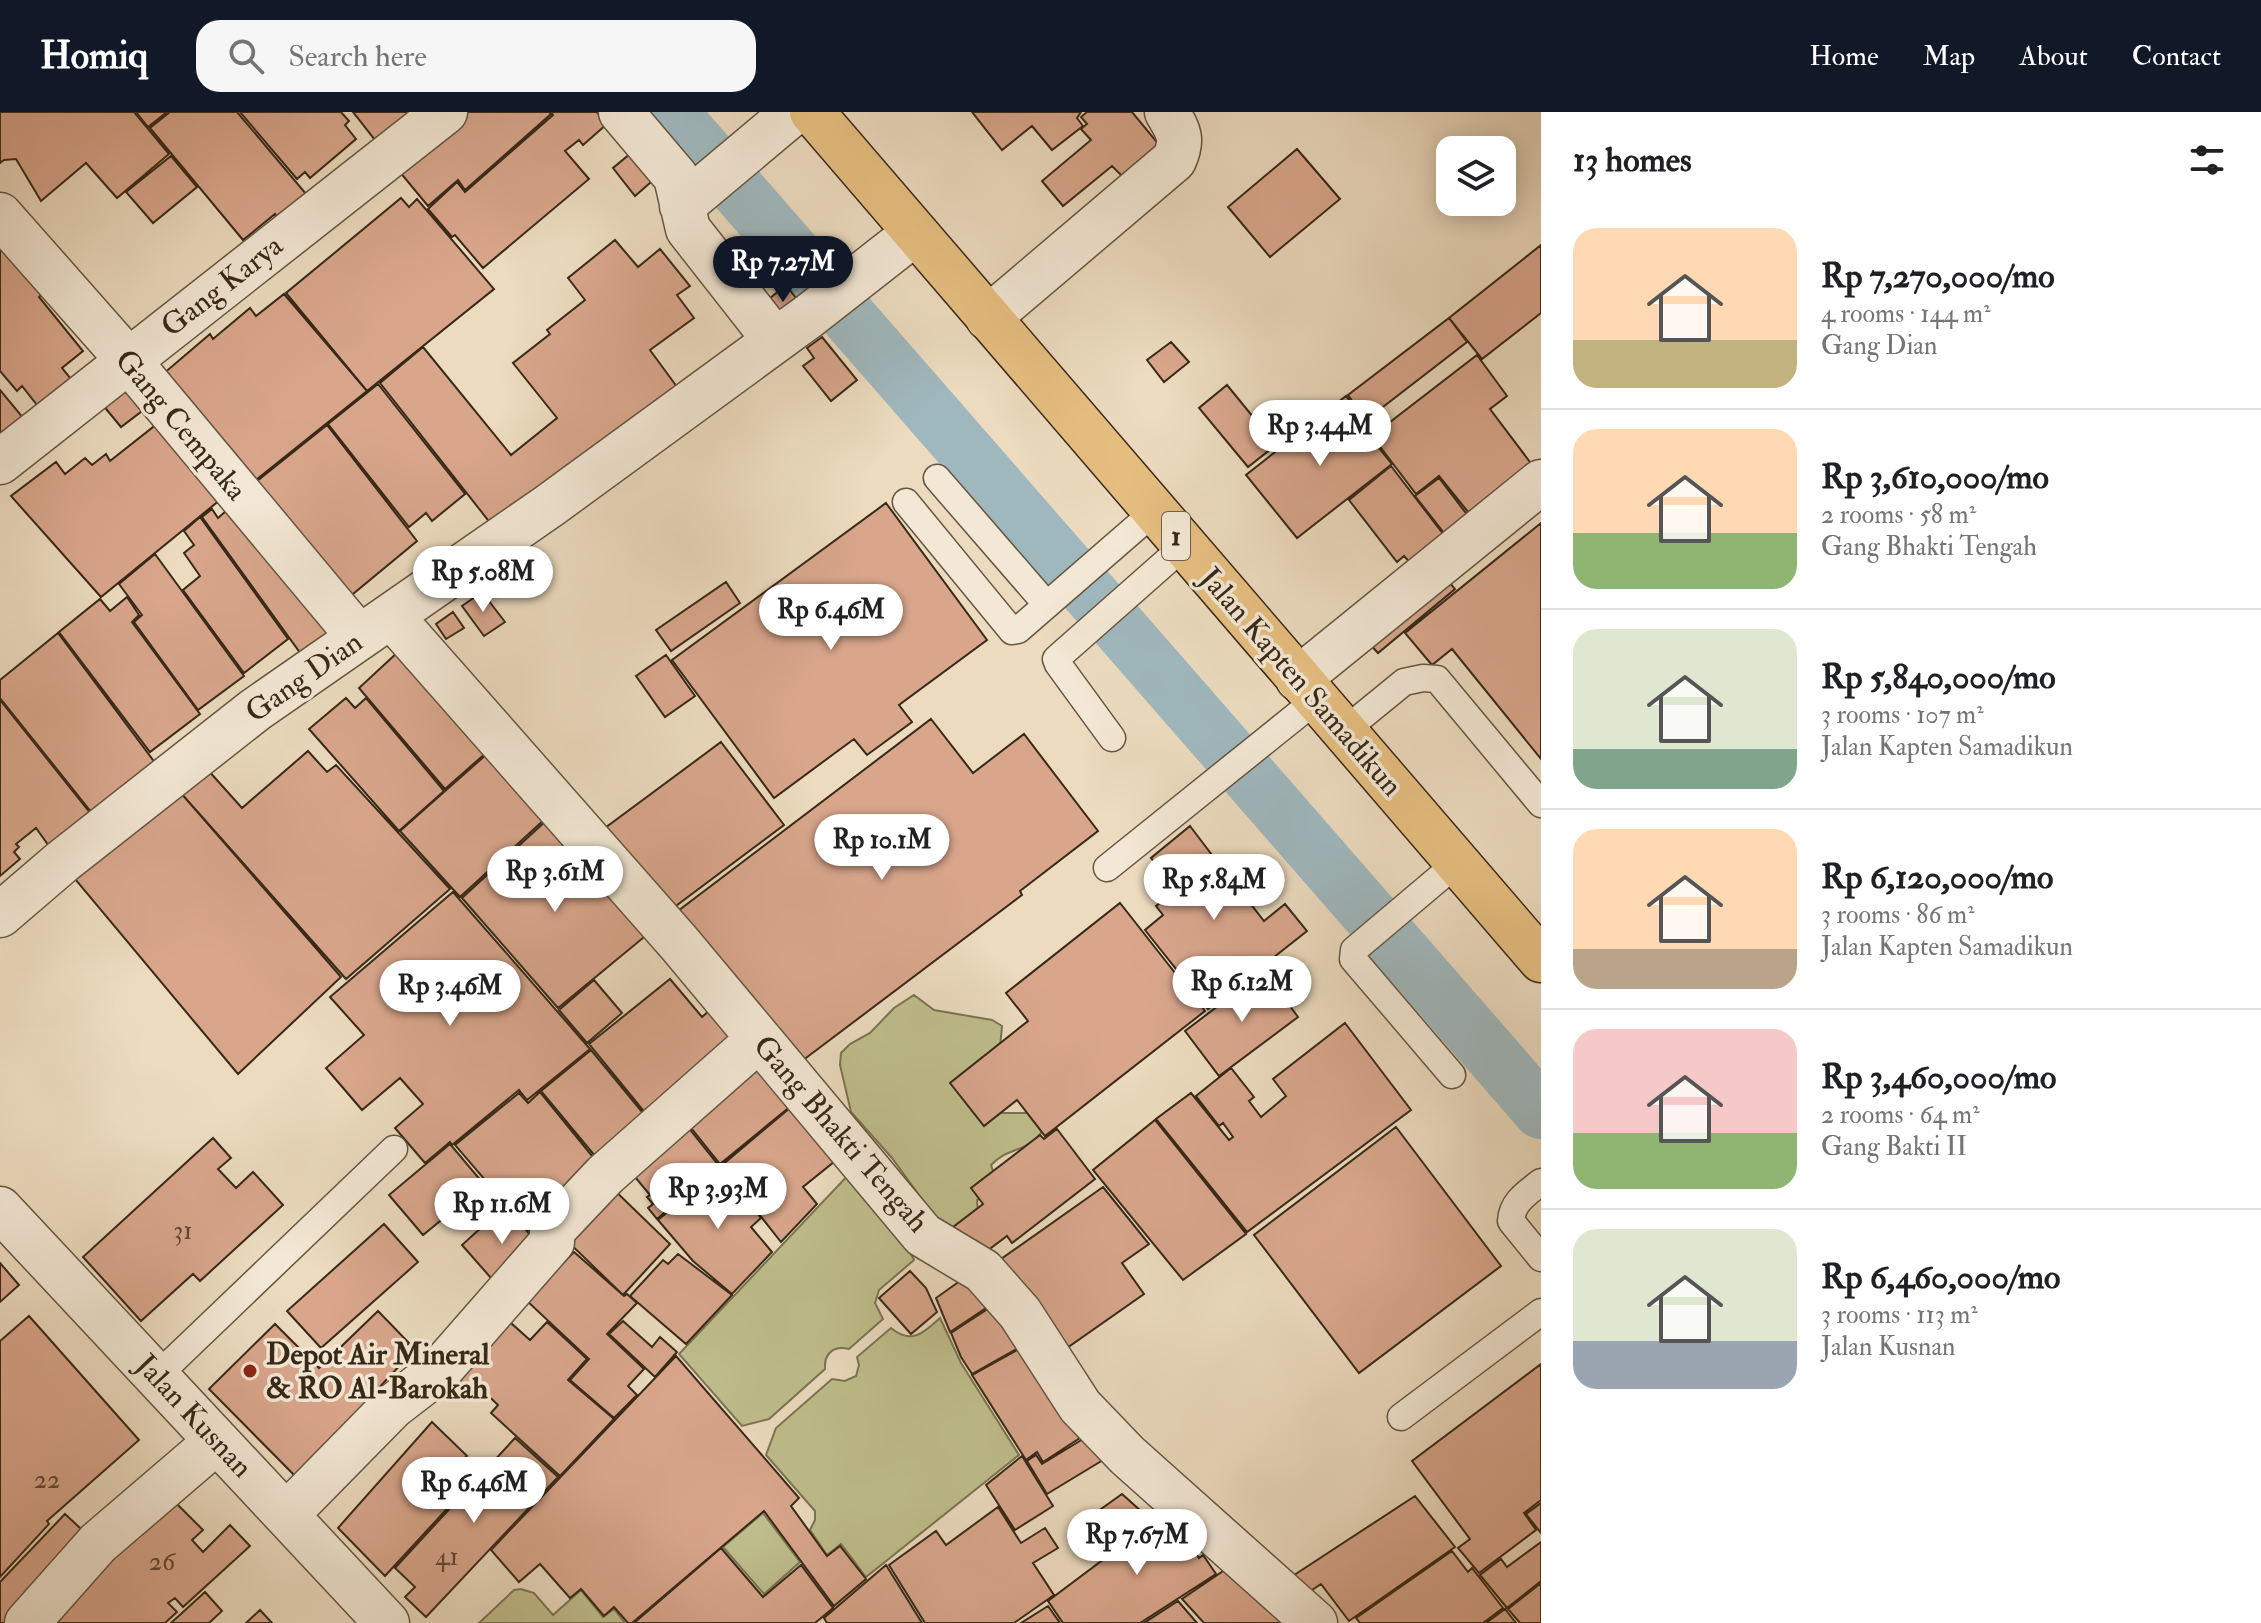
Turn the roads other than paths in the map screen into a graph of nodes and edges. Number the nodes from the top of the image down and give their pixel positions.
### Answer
1 (445, 112) edge
2 (621, 112) edge
3 (794, 112) edge
4 (812, 112) edge
5 (1167, 112) edge
6 (691, 199) junction
7 (0, 215) edge
8 (915, 233) junction
9 (988, 318) junction
10 (775, 340) junction
11 (128, 360) junction
12 (0, 462) edge
13 (937, 478) dead end
14 (1541, 482) edge
15 (906, 502) dead end
16 (1155, 511) junction
17 (1184, 546) junction
18 (1052, 601) junction
19 (375, 627) junction
20 (1319, 703) junction
21 (1112, 738) dead end
22 (1541, 804) edge
23 (1457, 863) junction
24 (1107, 868) dead end
25 (0, 915) edge
26 (1541, 960) edge
27 (759, 1039) junction
28 (1452, 1075) dead end
29 (394, 1149) dead end
30 (1541, 1182) edge
31 (0, 1209) edge
32 (1541, 1258) edge
33 (1541, 1312) edge
34 (157, 1376) junction
35 (1401, 1417) dead end
36 (217, 1441) junction
37 (286, 1515) junction
38 (27, 1623) edge
39 (387, 1623) edge
40 (1314, 1623) edge

1 - 11 street, Gang Karya
2 - 6 street
3 - 6 street
4 - 8 highway, Jalan Kapten Samadikun / 1
5 - 9 street
6 - 10 street
7 - 11 street, Gang Cempaka
8 - 9 highway, Jalan Kapten Samadikun / 1
8 - 10 street, Gang Dian
9 - 16 highway, Jalan Kapten Samadikun / 1
10 - 19 street, Gang Dian
11 - 12 street, Gang Karya
11 - 19 street, Gang Cempaka
13 - 18 lane
14 - 20 street
15 - 18 lane
16 - 17 highway, Jalan Kapten Samadikun / 1
16 - 18 lane
17 - 20 highway, Jalan Kapten Samadikun / 1
17 - 21 lane
19 - 25 street, Gang Dian
19 - 27 street, Gang Bhakti Tengah
20 - 22 lane
20 - 23 highway, Jalan Kapten Samadikun / 1
20 - 24 lane
23 - 26 highway, Jalan Kapten Samadikun / 1
23 - 28 lane
27 - 37 street
27 - 40 street, Gang Bhakti Tengah
29 - 34 lane
30 - 32 lane
31 - 34 street, Jalan Kusnan
33 - 35 lane
34 - 36 street, Jalan Kusnan
36 - 37 street, Jalan Kusnan
36 - 38 street
37 - 39 street, Jalan Kusnan

